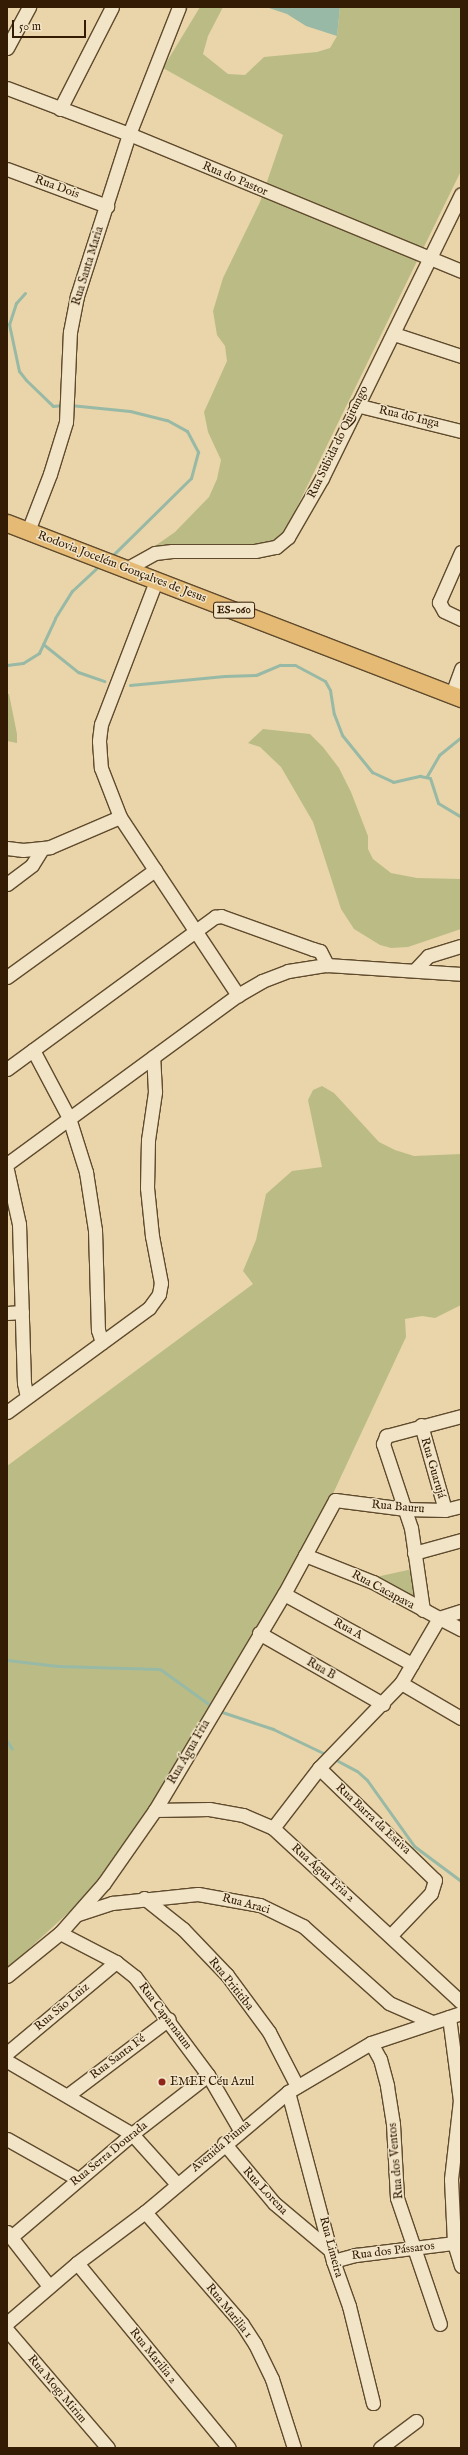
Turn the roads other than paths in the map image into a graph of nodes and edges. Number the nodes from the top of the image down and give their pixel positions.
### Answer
1 (28, 7) edge
2 (112, 7) edge
3 (179, 7) edge
4 (7, 48) edge
5 (7, 88) edge
6 (60, 109) junction
7 (129, 134) junction
8 (7, 169) edge
9 (461, 194) edge
10 (107, 206) junction
11 (430, 261) junction
12 (461, 272) edge
13 (394, 334) junction
14 (461, 356) edge
15 (356, 405) junction
16 (461, 431) edge
17 (7, 524) edge
18 (28, 531) junction
19 (461, 552) edge
20 (126, 569) junction
21 (156, 580) junction
22 (461, 619) edge
23 (461, 670) edge
24 (456, 696) edge
25 (120, 817) junction
26 (7, 848) edge
27 (42, 849) junction
28 (155, 870) junction
29 (7, 884) edge
30 (196, 931) junction
31 (461, 946) edge
32 (327, 965) junction
33 (415, 970) junction
34 (461, 974) edge
35 (7, 977) edge
36 (238, 995) junction
37 (33, 1050) junction
38 (153, 1057) junction
39 (7, 1069) edge
40 (70, 1118) junction
41 (7, 1164) edge
42 (7, 1170) edge
43 (22, 1312) junction
44 (7, 1313) edge
45 (102, 1342) junction
46 (27, 1397) junction
47 (7, 1412) edge
48 (461, 1416) edge
49 (421, 1425) junction
50 (335, 1500) joint
51 (461, 1506) edge
52 (405, 1509) junction
53 (445, 1510) junction
54 (461, 1540) edge
55 (414, 1553) junction
56 (305, 1555) junction
57 (284, 1594) junction
58 (423, 1610) junction
59 (461, 1611) edge
60 (439, 1618) junction
61 (461, 1629) edge
62 (259, 1633) junction
63 (412, 1664) junction
64 (401, 1684) junction
65 (383, 1704) junction
66 (461, 1718) edge
67 (319, 1768) junction
68 (155, 1810) junction
69 (273, 1828) junction
70 (144, 1898) junction
71 (76, 1915) junction
72 (60, 1933) junction
73 (391, 1935) junction
74 (116, 1962) junction
75 (7, 1976) edge
76 (461, 2002) edge
77 (455, 2015) edge
78 (169, 2019) junction
79 (430, 2021) junction
80 (371, 2043) junction
81 (7, 2053) edge
82 (7, 2061) edge
83 (208, 2075) junction
84 (293, 2089) junction
85 (68, 2095) junction
86 (240, 2130) junction
87 (132, 2134) junction
88 (7, 2139) edge
89 (224, 2143) junction
90 (78, 2179) junction
91 (177, 2184) junction
92 (145, 2212) junction
93 (9, 2234) edge
94 (454, 2243) junction
95 (413, 2249) junction
96 (331, 2255) junction
97 (76, 2263) junction
98 (461, 2266) edge
99 (49, 2286) junction
100 (7, 2323) edge
101 (440, 2324) dead end
102 (7, 2330) edge
103 (373, 2403) dead end
104 (416, 2421) dead end
105 (108, 2448) edge
106 (229, 2448) edge
107 (294, 2448) edge
108 (380, 2448) edge

1 - 4 street
2 - 6 street
3 - 7 street, Rua Santa Maria
5 - 6 street, Rua do Pastor
6 - 7 street, Rua do Pastor
7 - 10 street, Rua Santa Maria
7 - 11 street, Rua do Pastor
8 - 10 street, Rua Dois
9 - 11 street, Rua Subida do Quitungo
10 - 18 street, Rua Santa Maria
11 - 12 street, Rua do Pastor
11 - 13 street, Rua Subida do Quitungo
13 - 14 street
13 - 15 street, Rua Subida do Quitungo
15 - 16 street, Rua do Inga
15 - 20 street, Rua Subida do Quitungo
17 - 18 main road, Rodovia Jocelém Gonçalves de Jesus / ES-060
18 - 20 main road, Rodovia Jocelém Gonçalves de Jesus / ES-060
19 - 22 street
20 - 21 main road, Rodovia Jocelém Gonçalves de Jesus / ES-060
21 - 24 main road, Rodovia Jocelém Gonçalves de Jesus / ES-060
21 - 25 street
23 - 24 street
25 - 27 street
25 - 28 street
26 - 27 street
27 - 29 street
28 - 30 street
28 - 35 street
30 - 32 street
30 - 36 street
30 - 37 street
31 - 33 street
32 - 33 street
32 - 36 street
33 - 34 street
36 - 38 street
37 - 39 street
37 - 40 street
38 - 40 street
38 - 45 street
40 - 41 street
40 - 45 street
42 - 43 street
43 - 44 street
43 - 46 street
45 - 46 street
46 - 47 street
48 - 49 street
49 - 52 street
49 - 53 street, Rua Guarujá
50 - 52 street, Rua Bauru
50 - 56 street, Rua Água Fria
51 - 53 street, Rua Bauru
52 - 53 street, Rua Bauru
52 - 55 street
54 - 55 street
55 - 58 street
56 - 57 street, Rua Água Fria
56 - 58 street, Rua Cacapava
57 - 62 street, Rua Água Fria
57 - 63 street, Rua A
58 - 60 street, Rua Cacapava
59 - 60 street
60 - 61 street, Rua Cacapava
60 - 63 street
62 - 65 street, Rua B
62 - 68 street, Rua Água Fria
63 - 64 street
64 - 65 street
64 - 66 street
65 - 67 street
67 - 69 street
67 - 73 street, Rua Barra da Estiva
68 - 69 street, Rua Água Fria 2
68 - 71 street, Rua Água Fria
69 - 73 street, Rua Água Fria 2
70 - 71 street, Rua Araci
70 - 79 street, Rua Araci
70 - 84 street, Rua Prititiba
71 - 72 street, Rua Água Fria
72 - 74 street, Rua Caparnaum
72 - 75 street, Rua Água Fria
73 - 76 street, Rua Água Fria 2
74 - 78 street, Rua Caparnaum
74 - 81 street, Rua São Luiz
77 - 79 street, Avenida Piuma
77 - 94 street
78 - 83 street, Rua Caparnaum
78 - 85 street, Rua Santa Fé
79 - 80 street, Avenida Piuma
80 - 84 street, Avenida Piuma
80 - 95 street, Rua dos Ventos
82 - 85 street
83 - 86 street, Rua Caparnaum
83 - 87 street, Rua Serra Dourada
84 - 86 street, Avenida Piuma
84 - 96 street, Rua Limeira
85 - 87 street
86 - 89 street, Avenida Piuma
87 - 90 street, Rua Serra Dourada
87 - 91 street
88 - 90 street
89 - 91 street, Avenida Piuma
89 - 96 street, Rua Lorena
90 - 93 street, Rua Serra Dourada
91 - 92 street, Avenida Piuma
92 - 97 street, Avenida Piuma
92 - 107 street, Rua Marilia 1
93 - 99 street
94 - 95 street, Rua dos Pássaros
94 - 98 street
95 - 96 street, Rua dos Pássaros
95 - 101 street, Rua dos Ventos
96 - 103 street, Rua Limeira
97 - 99 street, Avenida Piuma
97 - 106 street, Rua Marilia 2
99 - 100 street, Avenida Piuma
102 - 105 street, Rua Mogi Mirim
104 - 108 street

